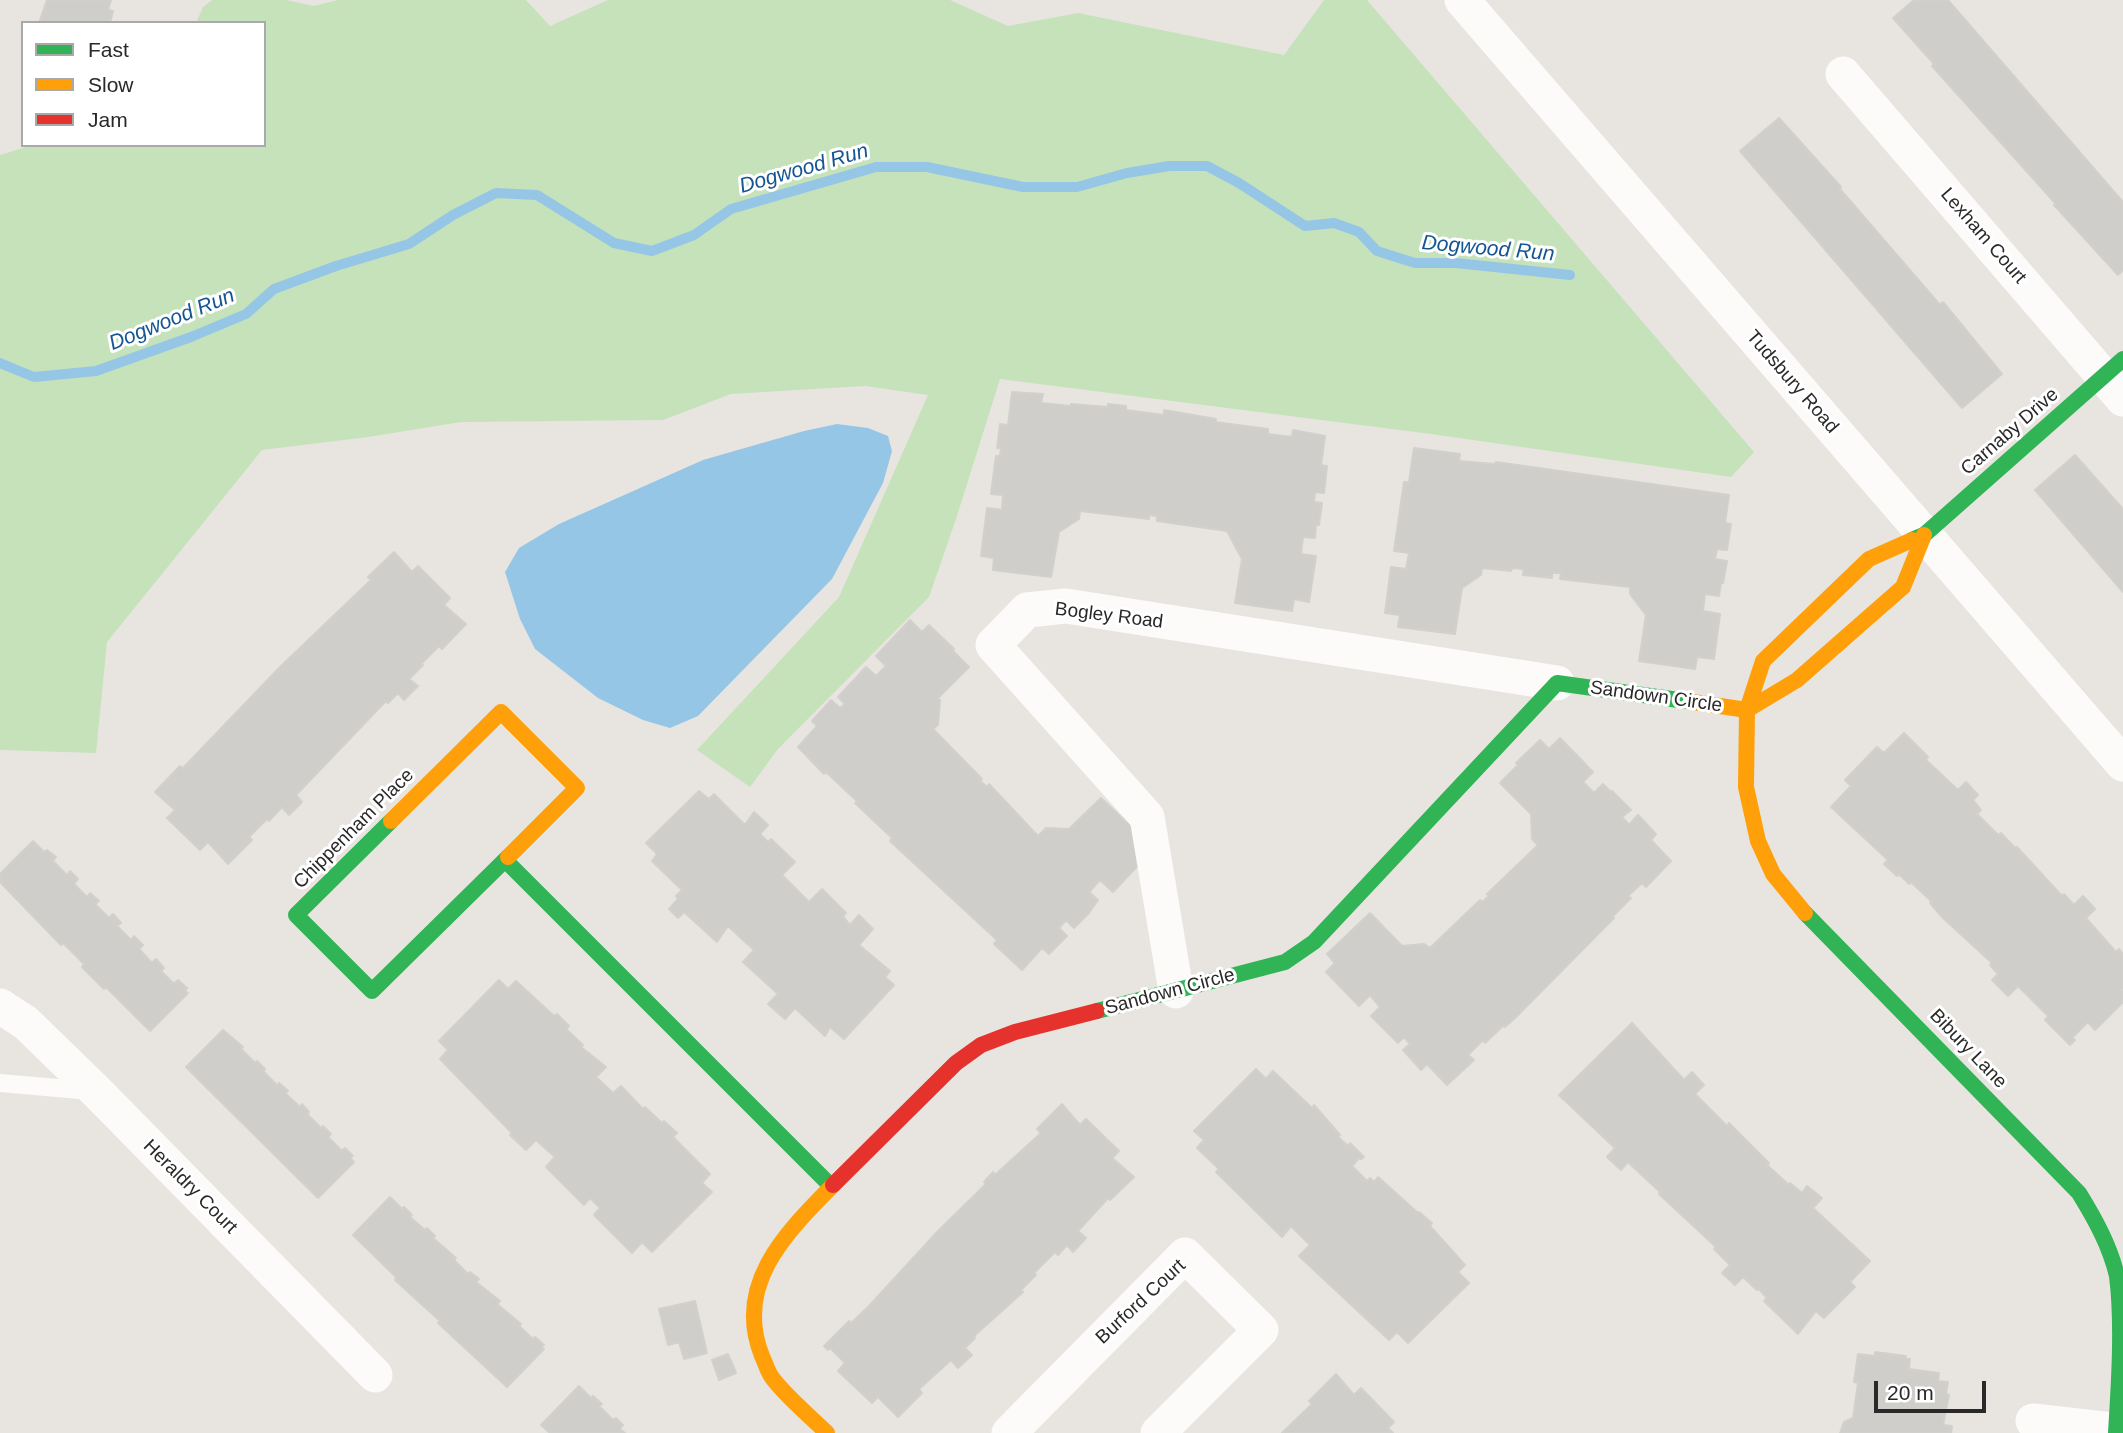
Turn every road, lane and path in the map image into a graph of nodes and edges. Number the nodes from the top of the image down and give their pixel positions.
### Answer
1 (1462, 0) edge
2 (1843, 74) dead end
3 (2117, 378) edge
4 (1924, 536) junction
5 (1814, 612) junction
6 (1841, 641) junction
7 (1558, 683) junction
8 (1747, 710) junction
9 (2123, 764) edge
10 (505, 860) junction
11 (1176, 991) junction
12 (0, 1006) edge
13 (0, 1083) edge
14 (96, 1091) junction
15 (831, 1186) junction
16 (374, 1375) dead end
17 (2033, 1420) dead end
18 (2118, 1431) edge
19 (827, 1433) edge
20 (1009, 1433) edge
21 (1158, 1433) edge

1 - 4 street, Tudsbury Road
2 - 3 street, Lexham Court
3 - 4 street, Carnaby Drive
4 - 5 street, Sandown Circle
4 - 6 street, Sandown Circle
4 - 9 street, Tudsbury Road
5 - 6 street
5 - 8 street, Sandown Circle
6 - 8 street, Sandown Circle
7 - 8 street, Sandown Circle
7 - 11 street, Sandown Circle
7 - 11 street, Bogley Road
8 - 18 street, Bibury Lane
10 - 10 street, Chippenham Place
10 - 15 street
11 - 15 street, Sandown Circle
12 - 14 street, Heraldry Court
13 - 14 lane
14 - 16 street, Heraldry Court
15 - 19 street, Sandown Circle
17 - 18 street
20 - 21 street, Burford Court

